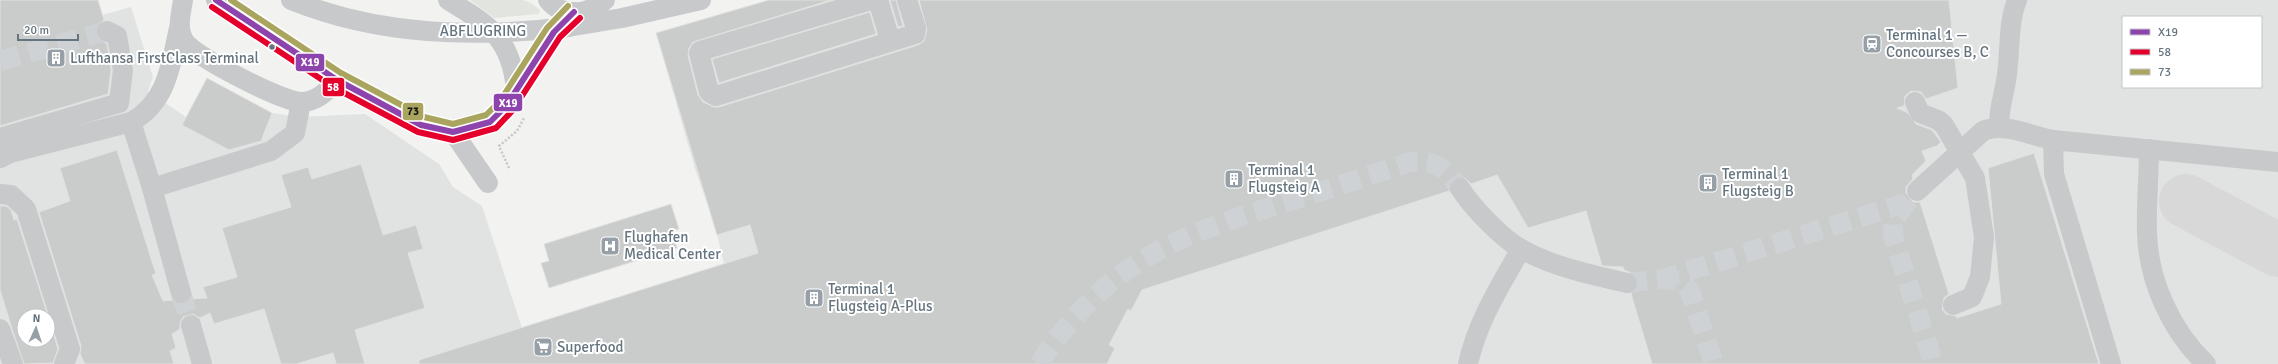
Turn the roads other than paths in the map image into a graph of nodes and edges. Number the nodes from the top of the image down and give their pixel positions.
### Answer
1 (183, 0) edge
2 (216, 0) edge
3 (291, 0) edge
4 (448, 0) edge
5 (548, 0) edge
6 (606, 0) edge
7 (701, 0) edge
8 (871, 0) edge
9 (878, 0) edge
10 (907, 0) edge
11 (2017, 0) edge
12 (574, 12) junction
13 (179, 28) junction
14 (107, 31) dead end
15 (890, 40) junction
16 (337, 80) junction
17 (516, 89) junction
18 (301, 102) junction
19 (1915, 102) dead end
20 (131, 122) junction
21 (1999, 127) junction
22 (453, 132) junction
23 (0, 138) edge
24 (2053, 140) junction
25 (2149, 149) junction
26 (1960, 151) junction
27 (0, 158) edge
28 (2278, 162) edge
29 (488, 183) dead end
30 (152, 188) junction
31 (1460, 188) tunnel mouth
32 (1917, 191) tunnel mouth
33 (0, 194) edge
34 (1521, 249) junction
35 (1627, 283) tunnel mouth
36 (181, 293) tunnel mouth
37 (1953, 305) dead end
38 (191, 325) tunnel mouth
39 (0, 329) edge
40 (2198, 362) edge
41 (13, 364) edge
42 (64, 364) edge
43 (202, 364) edge
44 (1468, 364) edge
45 (2111, 364) edge

1 - 13 street
2 - 16 street
3 - 7 street, ABFLUGRING, bridge
4 - 17 street
5 - 12 street
6 - 12 street
8 - 15 street
9 - 15 street
10 - 15 street
11 - 21 street
12 - 17 street
13 - 18 street
13 - 20 street
14 - 23 street
16 - 18 street
16 - 22 street
17 - 22 street
18 - 30 street
19 - 26 street
20 - 27 street
20 - 30 street
21 - 24 street
21 - 26 street
22 - 29 street
24 - 25 street
24 - 45 street
25 - 28 street
25 - 40 street
26 - 32 street
26 - 37 street
30 - 36 street
31 - 34 street
33 - 42 street
34 - 35 street
34 - 44 street
38 - 43 street
39 - 41 street

